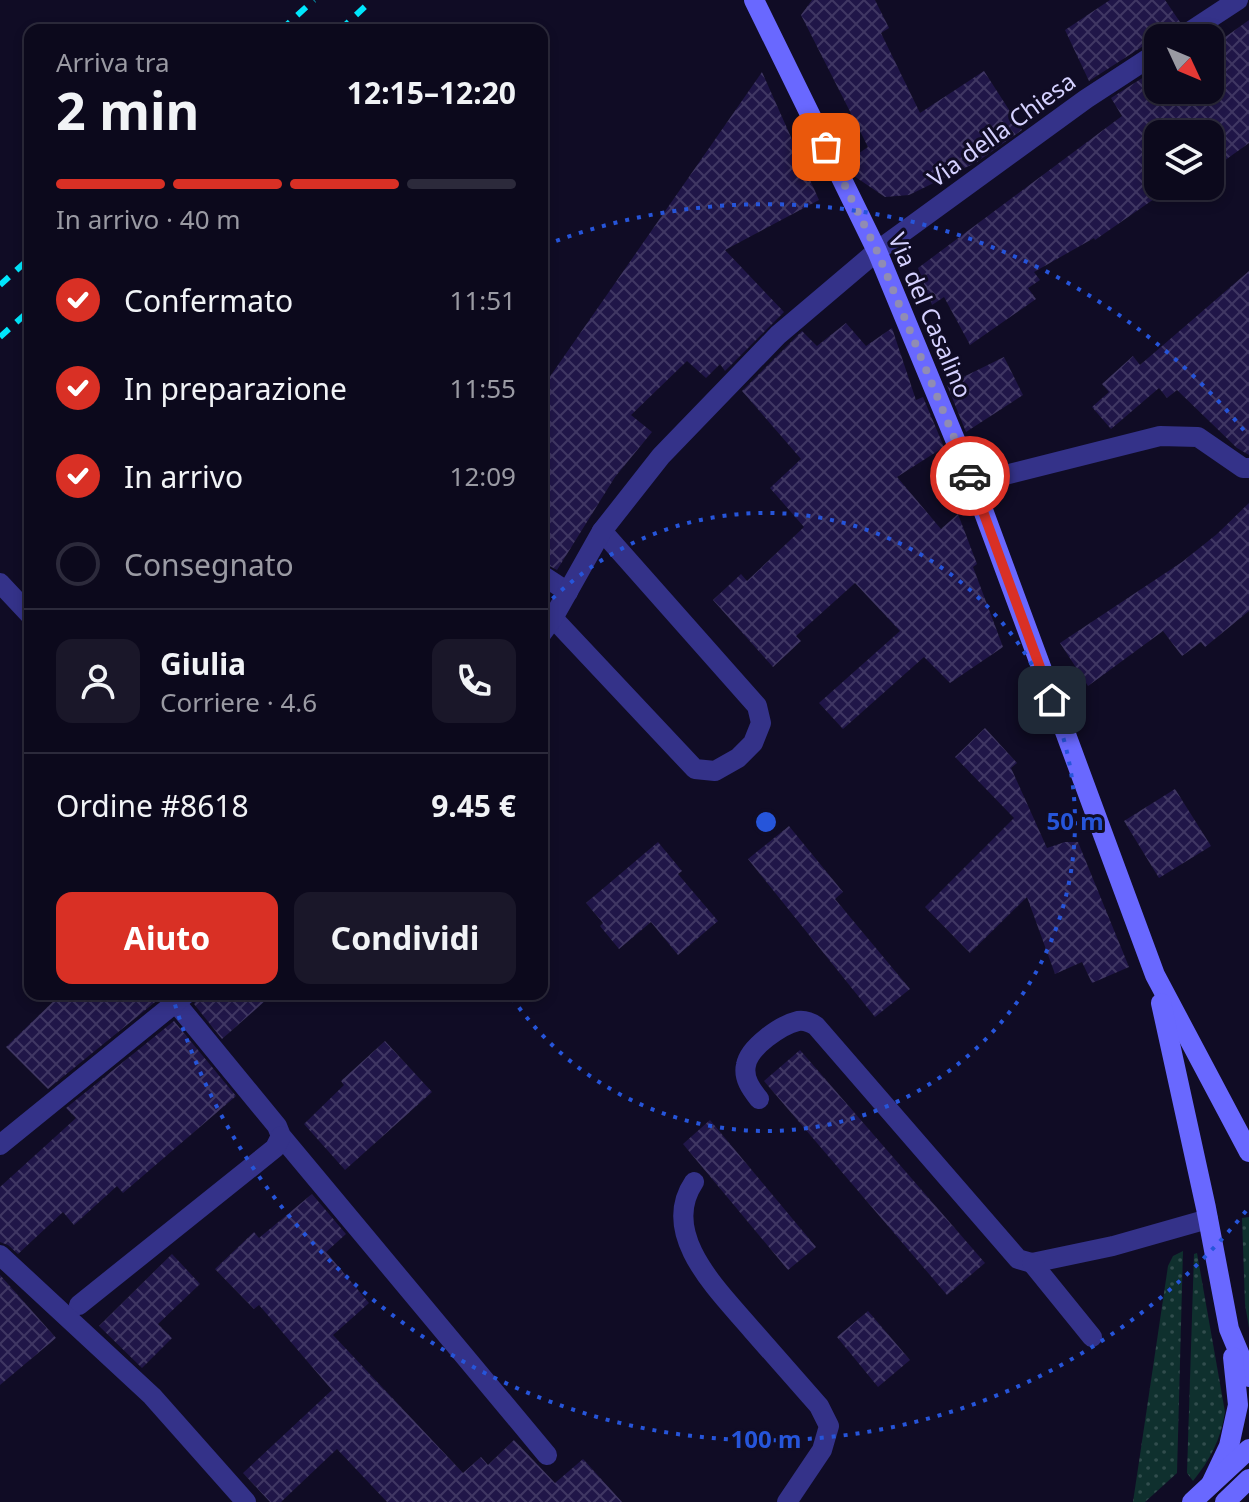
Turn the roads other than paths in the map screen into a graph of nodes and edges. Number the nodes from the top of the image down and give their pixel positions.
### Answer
1 (754, 0) edge
2 (1238, 0) edge
3 (1201, 24) edge
4 (1144, 61) edge
5 (877, 251) junction
6 (1249, 468) edge
7 (973, 483) junction
8 (602, 531) junction
9 (548, 579) edge
10 (0, 583) edge
11 (568, 592) junction
12 (24, 609) edge
13 (548, 626) edge
14 (1155, 975) junction
15 (180, 1000) edge
16 (182, 1000) edge
17 (759, 1099) dead end
18 (281, 1136) junction
19 (0, 1145) edge
20 (1249, 1152) edge
21 (694, 1182) dead end
22 (1208, 1219) junction
23 (0, 1255) edge
24 (1032, 1263) junction
25 (79, 1305) dead end
26 (1229, 1329) junction
27 (1092, 1337) dead end
28 (1249, 1377) edge
29 (1249, 1449) edge
30 (547, 1455) dead end
31 (1249, 1479) edge
32 (1211, 1484) junction
33 (246, 1502) edge
34 (787, 1502) edge
35 (1192, 1502) edge
36 (1225, 1502) edge

1 - 5 street, Via del Casalino
2 - 3 street
4 - 5 street, Via della Chiesa
5 - 7 street, Via del Casalino
5 - 8 street, Via della Chiesa
6 - 7 street
7 - 14 street, Via del Casalino
8 - 11 street, Via della Chiesa
8 - 13 street
9 - 11 street
10 - 12 street
11 - 13 street, Via della Chiesa
14 - 20 street
14 - 22 street
15 - 19 street
16 - 18 street
17 - 24 street
18 - 25 street
18 - 30 street
21 - 34 street
22 - 24 street
22 - 26 street
23 - 33 street
24 - 27 street
26 - 28 street
26 - 32 street
29 - 32 street
31 - 36 street
32 - 35 street

